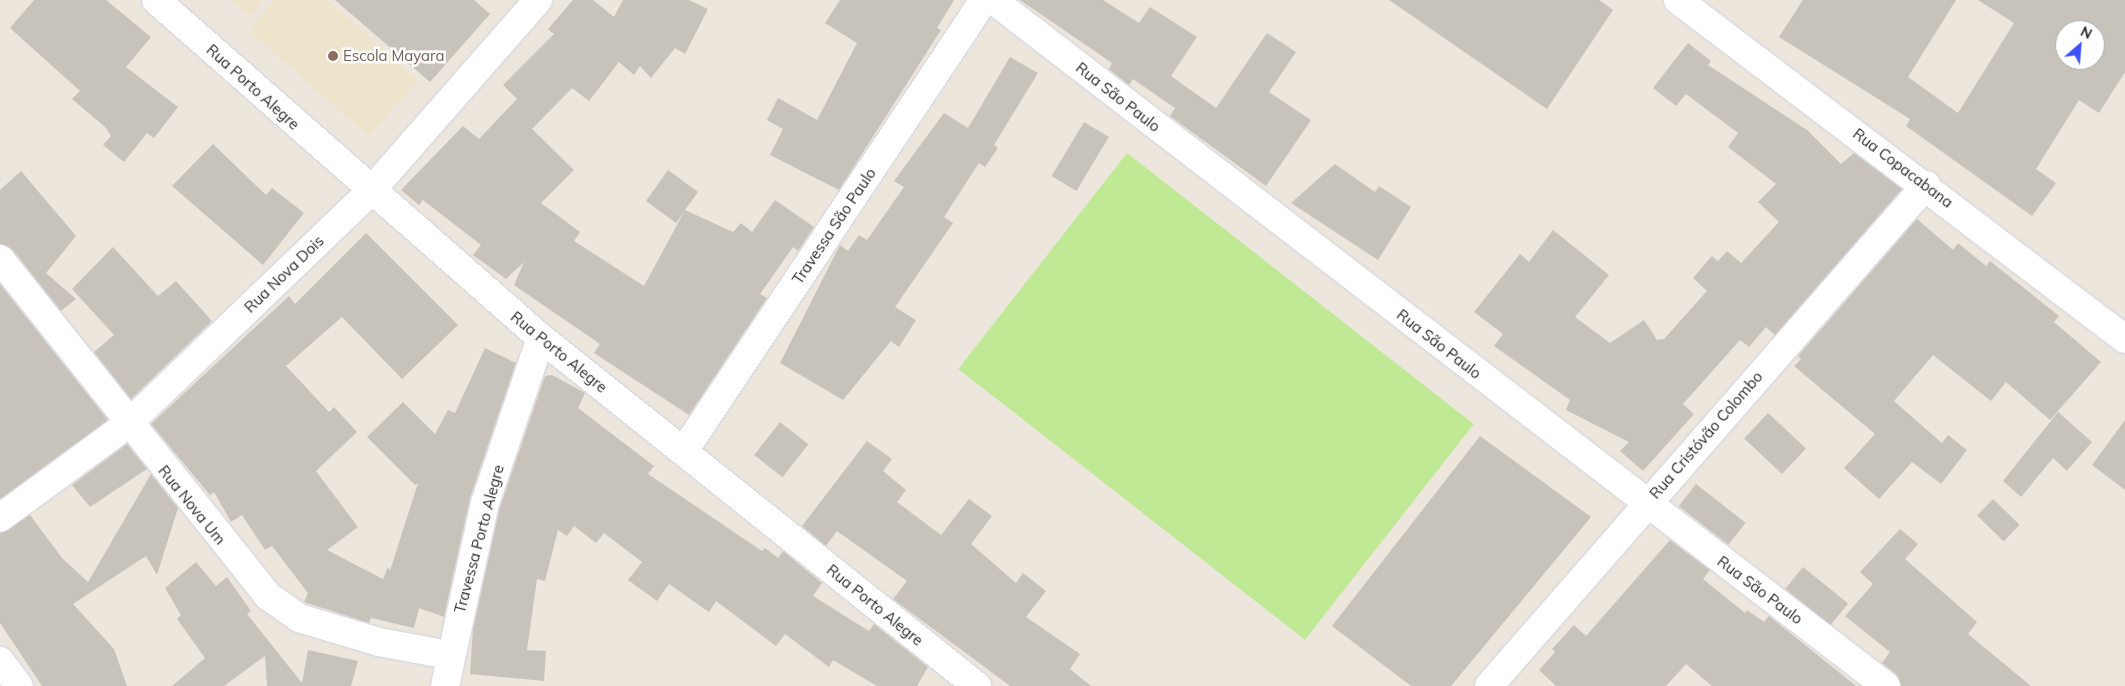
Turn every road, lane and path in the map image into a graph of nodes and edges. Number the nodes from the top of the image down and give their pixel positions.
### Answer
1 (156, 0) edge
2 (538, 0) edge
3 (984, 0) edge
4 (993, 0) edge
5 (1678, 0) edge
6 (1926, 185) junction
7 (370, 192) junction
8 (0, 259) edge
9 (541, 338) junction
10 (2125, 339) edge
11 (128, 424) junction
12 (684, 451) junction
13 (1646, 504) junction
14 (0, 518) edge
15 (449, 654) junction
16 (0, 661) edge
17 (19, 686) edge
18 (445, 686) edge
19 (977, 686) edge
20 (1489, 686) edge
21 (1886, 686) edge

1 - 7 street, Rua Porto Alegre
2 - 7 street, Rua Nova Dois
3 - 12 street, Travessa São Paulo
4 - 13 street, Rua São Paulo
5 - 6 street, Rua Copacabana
6 - 10 street, Rua Copacabana
6 - 13 street, Rua Cristóvão Colombo
7 - 9 street, Rua Porto Alegre
7 - 11 street, Rua Nova Dois
8 - 11 street, Rua Nova Um
9 - 12 street, Rua Porto Alegre
9 - 15 street, Travessa Porto Alegre
11 - 14 street, Rua Nova Dois
11 - 15 street, Rua Nova Um
12 - 19 street, Rua Porto Alegre
13 - 20 street, Rua Cristóvão Colombo
13 - 21 street, Rua São Paulo
15 - 18 street, Travessa Porto Alegre
16 - 17 street

